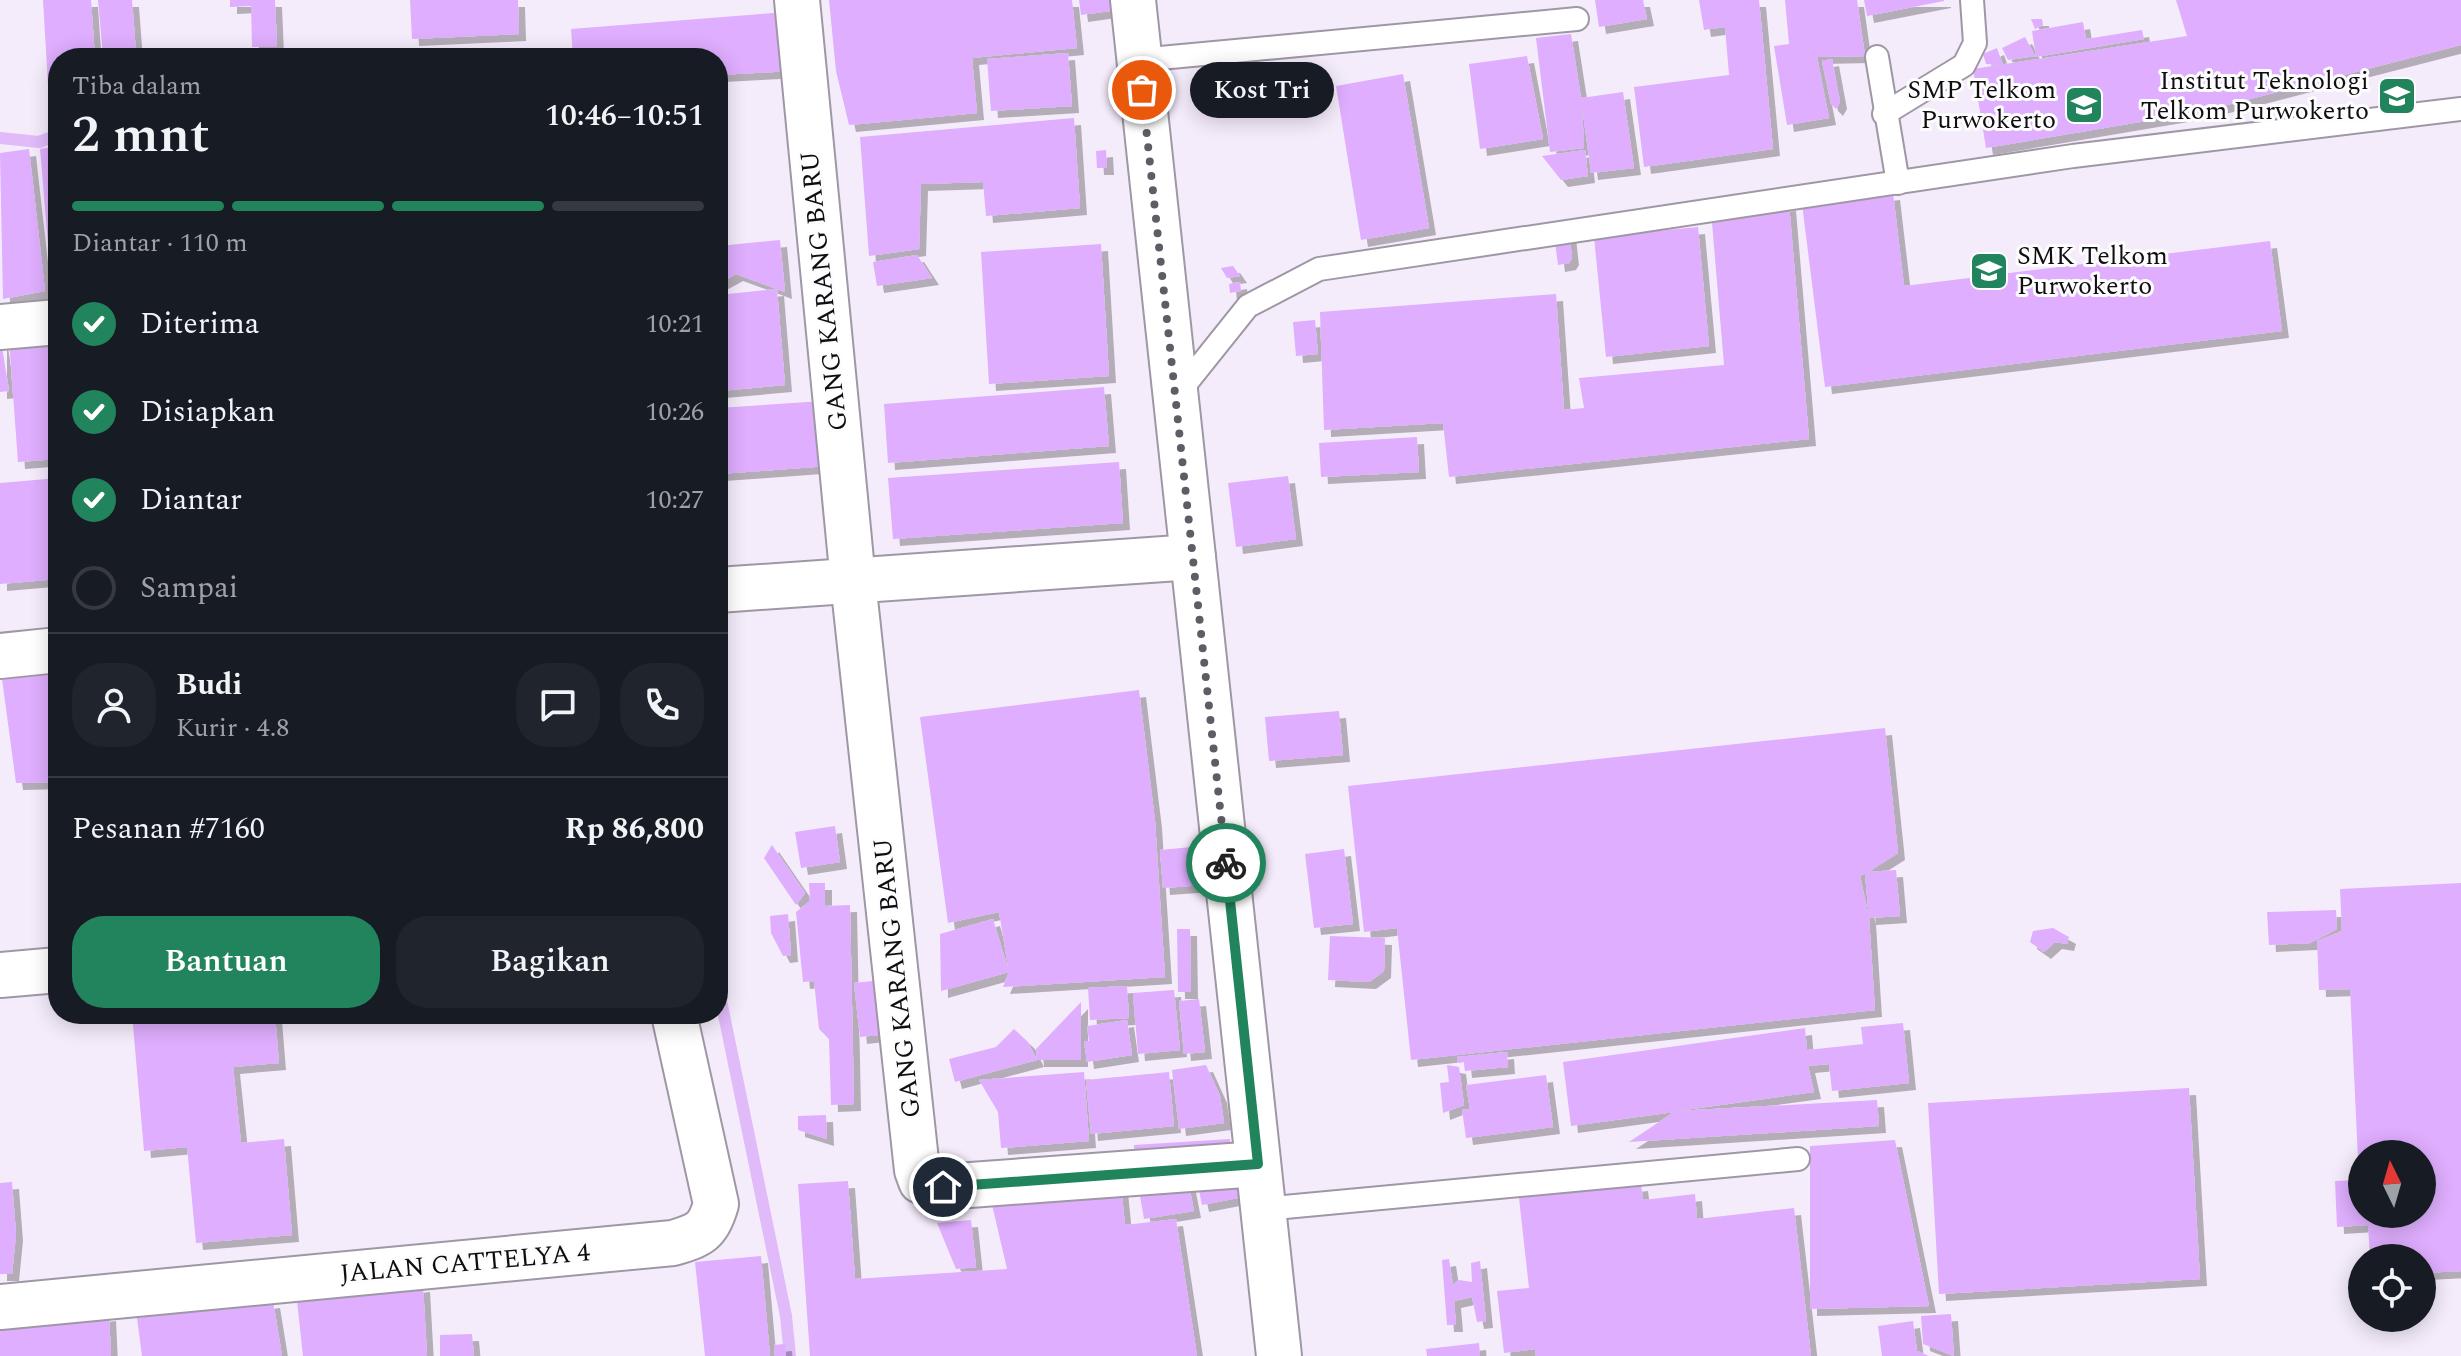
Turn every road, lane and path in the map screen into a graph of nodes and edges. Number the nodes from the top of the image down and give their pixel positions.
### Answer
1 (797, 0) edge
2 (1133, 0) edge
3 (1972, 0) edge
4 (1577, 19) dead end
5 (1877, 57) dead end
6 (1139, 60) junction
7 (2461, 109) edge
8 (1884, 114) junction
9 (1898, 183) junction
10 (48, 323) edge
11 (0, 327) edge
12 (1176, 397) junction
13 (1193, 557) junction
14 (853, 581) junction
15 (728, 589) edge
16 (48, 651) edge
17 (0, 656) edge
18 (48, 971) edge
19 (0, 975) edge
20 (676, 1024) edge
21 (1798, 1159) dead end
22 (1258, 1164) junction
23 (1263, 1209) junction
24 (0, 1307) edge
25 (1279, 1356) edge

1 - 14 street, GANG KARANG BARU
2 - 6 street
3 - 8 lane
4 - 6 lane
5 - 8 lane
6 - 12 street
7 - 9 lane
8 - 9 lane
9 - 12 lane
10 - 11 street
12 - 13 street
13 - 14 street
13 - 22 street
14 - 15 street
14 - 22 street, GANG KARANG BARU
16 - 17 street
18 - 19 street
20 - 24 street, JALAN CATTELYA 4
21 - 23 lane
22 - 23 street
23 - 25 street

